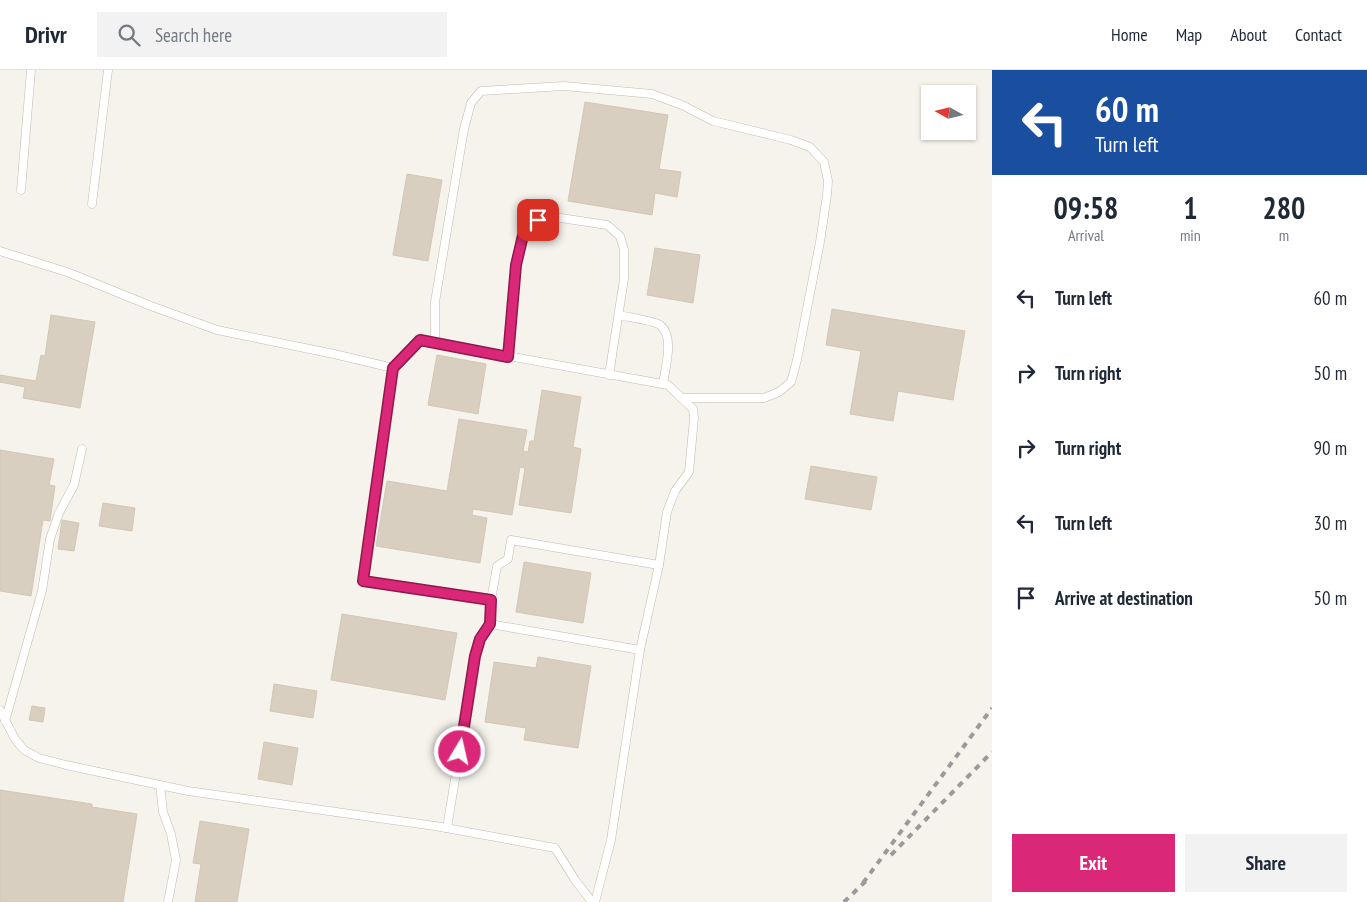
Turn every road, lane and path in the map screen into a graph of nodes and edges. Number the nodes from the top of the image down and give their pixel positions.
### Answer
1 (31, 70) edge
2 (108, 70) edge
3 (20, 190) dead end
4 (92, 204) dead end
5 (0, 251) edge
6 (619, 315) junction
7 (435, 342) junction
8 (508, 357) junction
9 (393, 368) junction
10 (610, 375) junction
11 (663, 384) junction
12 (681, 398) junction
13 (82, 448) dead end
14 (658, 565) junction
15 (491, 600) junction
16 (490, 624) junction
17 (640, 650) junction
18 (0, 710) edge
19 (5, 721) junction
20 (160, 785) junction
21 (447, 828) junction
22 (168, 902) edge
23 (594, 902) edge

1 - 3 lane
2 - 4 lane
5 - 9 lane
6 - 8 lane
6 - 10 lane
6 - 11 lane
7 - 8 lane
7 - 9 lane
7 - 12 lane
8 - 10 lane
9 - 15 lane
10 - 11 lane
11 - 12 lane
12 - 14 lane
13 - 19 lane
14 - 15 lane
14 - 17 lane
15 - 16 lane
16 - 17 lane
16 - 21 lane
17 - 23 lane
18 - 19 lane
19 - 20 lane
20 - 21 lane
20 - 22 lane
21 - 23 lane

